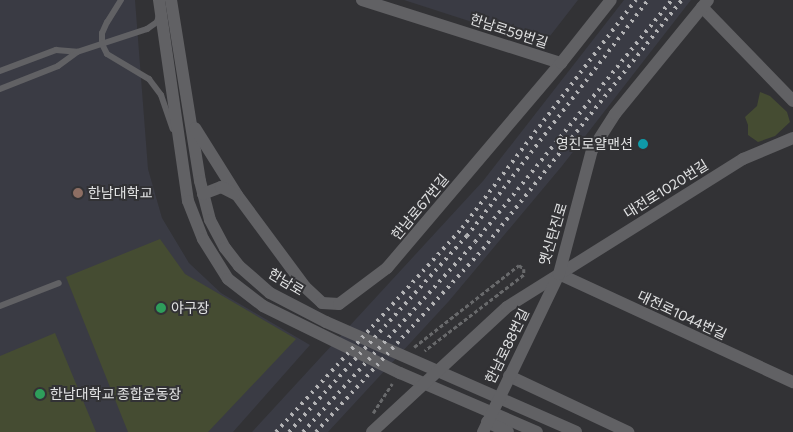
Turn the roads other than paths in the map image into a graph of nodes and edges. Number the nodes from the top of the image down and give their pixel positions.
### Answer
1 (121, 0) edge
2 (171, 0) edge
3 (362, 0) edge
4 (610, 0) edge
5 (705, 4) edge
6 (160, 5) edge
7 (147, 29) junction
8 (166, 40) junction
9 (102, 44) junction
10 (77, 52) junction
11 (561, 63) junction
12 (0, 71) edge
13 (0, 89) edge
14 (793, 101) edge
15 (192, 124) junction
16 (793, 138) edge
17 (179, 142) junction
18 (203, 194) junction
19 (237, 195) junction
20 (559, 274) junction
21 (59, 283) dead end
22 (0, 306) edge
23 (509, 376) junction
24 (793, 382) edge
25 (485, 427) edge
26 (372, 432) edge
27 (508, 432) edge
28 (537, 432) edge
29 (576, 432) edge
30 (628, 432) edge

1 - 9 lane
2 - 15 street, 한남로
3 - 11 street, 한남로59번길
4 - 11 street, 한남로67번길
5 - 14 street
5 - 20 street, 옛신탄진로
6 - 7 lane
6 - 8 street
7 - 8 lane
7 - 9 lane
8 - 17 street
9 - 10 lane
9 - 17 lane
10 - 12 lane
10 - 13 lane
11 - 19 street, 한남로67번길
15 - 18 street, 한남로
15 - 19 street, 한남로67번길
16 - 20 street, 대전로1020번길
17 - 28 street
18 - 19 street
18 - 29 street, 한남로
20 - 23 street, 한남로88번길
20 - 24 street, 대전로1044번길
20 - 26 street, 옛신탄진로
21 - 22 lane
23 - 25 street, 한남로88번길
23 - 30 street
25 - 27 street

